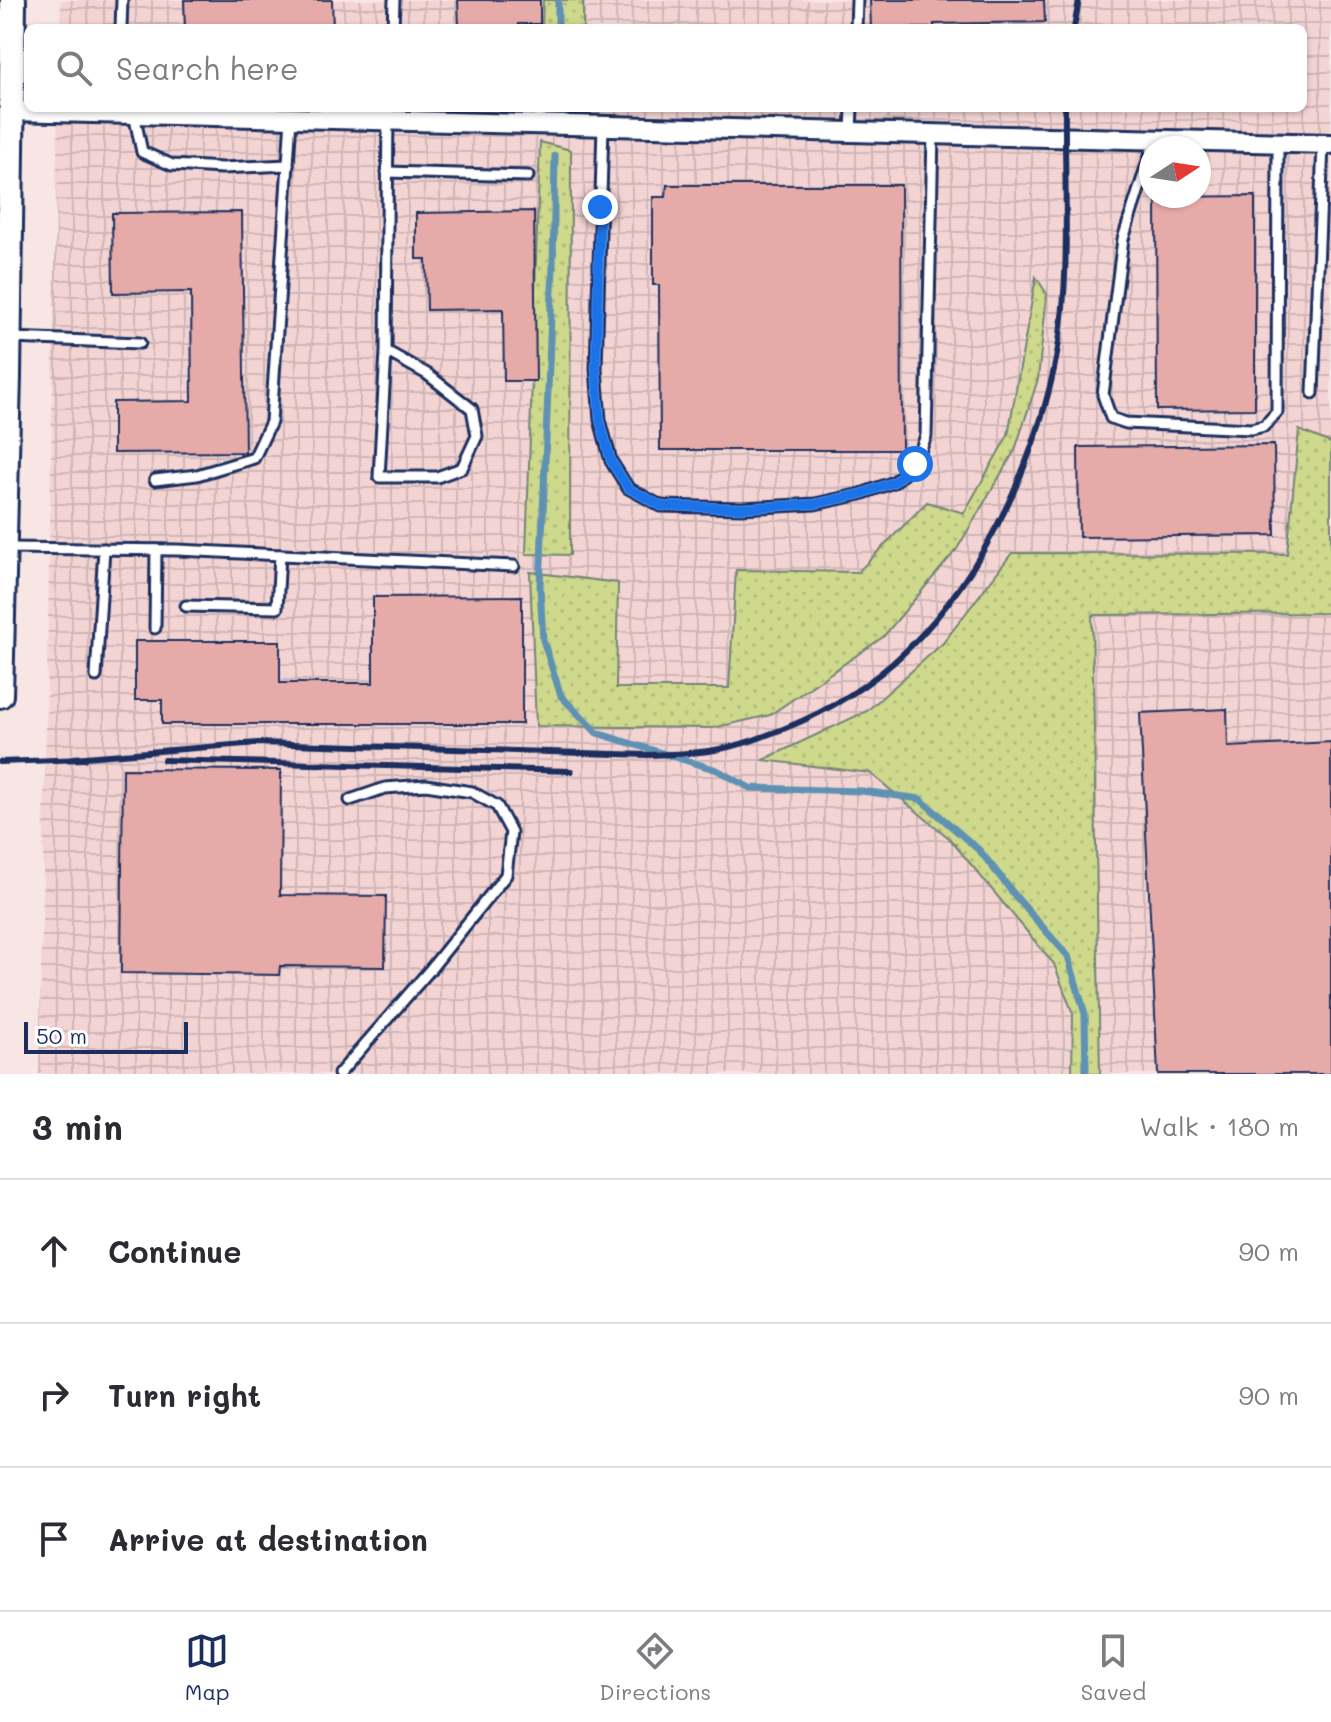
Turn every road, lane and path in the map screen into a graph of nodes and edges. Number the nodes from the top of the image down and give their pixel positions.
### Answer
1 (13, 0) edge
2 (122, 0) edge
3 (394, 0) edge
4 (857, 0) edge
5 (121, 24) edge
6 (393, 24) edge
7 (856, 24) edge
8 (6, 56) edge
9 (6, 85) edge
10 (11, 111) junction
11 (24, 111) edge
12 (133, 112) edge
13 (156, 112) edge
14 (852, 112) edge
15 (388, 115) edge
16 (291, 118) junction
17 (603, 126) junction
18 (851, 132) junction
19 (933, 134) junction
20 (1278, 143) junction
21 (1327, 144) edge
22 (1211, 145) edge
23 (1139, 146) edge
24 (288, 165) junction
25 (387, 172) junction
26 (528, 176) dead end
27 (1139, 190) edge
28 (4, 337) edge
29 (140, 343) dead end
30 (386, 351) junction
31 (1313, 393) dead end
32 (155, 480) dead end
33 (2, 548) junction
34 (104, 549) junction
35 (156, 550) junction
36 (280, 555) junction
37 (514, 566) dead end
38 (186, 606) dead end
39 (155, 628) dead end
40 (96, 676) dead end
41 (0, 687) edge
42 (0, 695) edge
43 (350, 800) dead end
44 (339, 1074) edge

1 - 8 main road
2 - 5 lane
3 - 6 lane
4 - 7 lane
8 - 9 main road
9 - 10 main road
10 - 11 street
10 - 28 main road
12 - 24 lane
13 - 16 street
14 - 18 lane
15 - 16 street
15 - 17 street
15 - 25 lane
16 - 24 lane
17 - 18 street
17 - 19 lane
18 - 19 street
19 - 23 street
20 - 21 street
20 - 22 street
20 - 27 lane
21 - 31 lane
24 - 32 lane
25 - 26 lane
25 - 30 lane
28 - 29 lane
28 - 33 main road
30 - 30 lane
33 - 34 lane
33 - 41 main road
34 - 35 lane
34 - 40 lane
35 - 36 lane
35 - 39 lane
36 - 37 lane
36 - 38 lane
41 - 42 main road
43 - 44 lane

